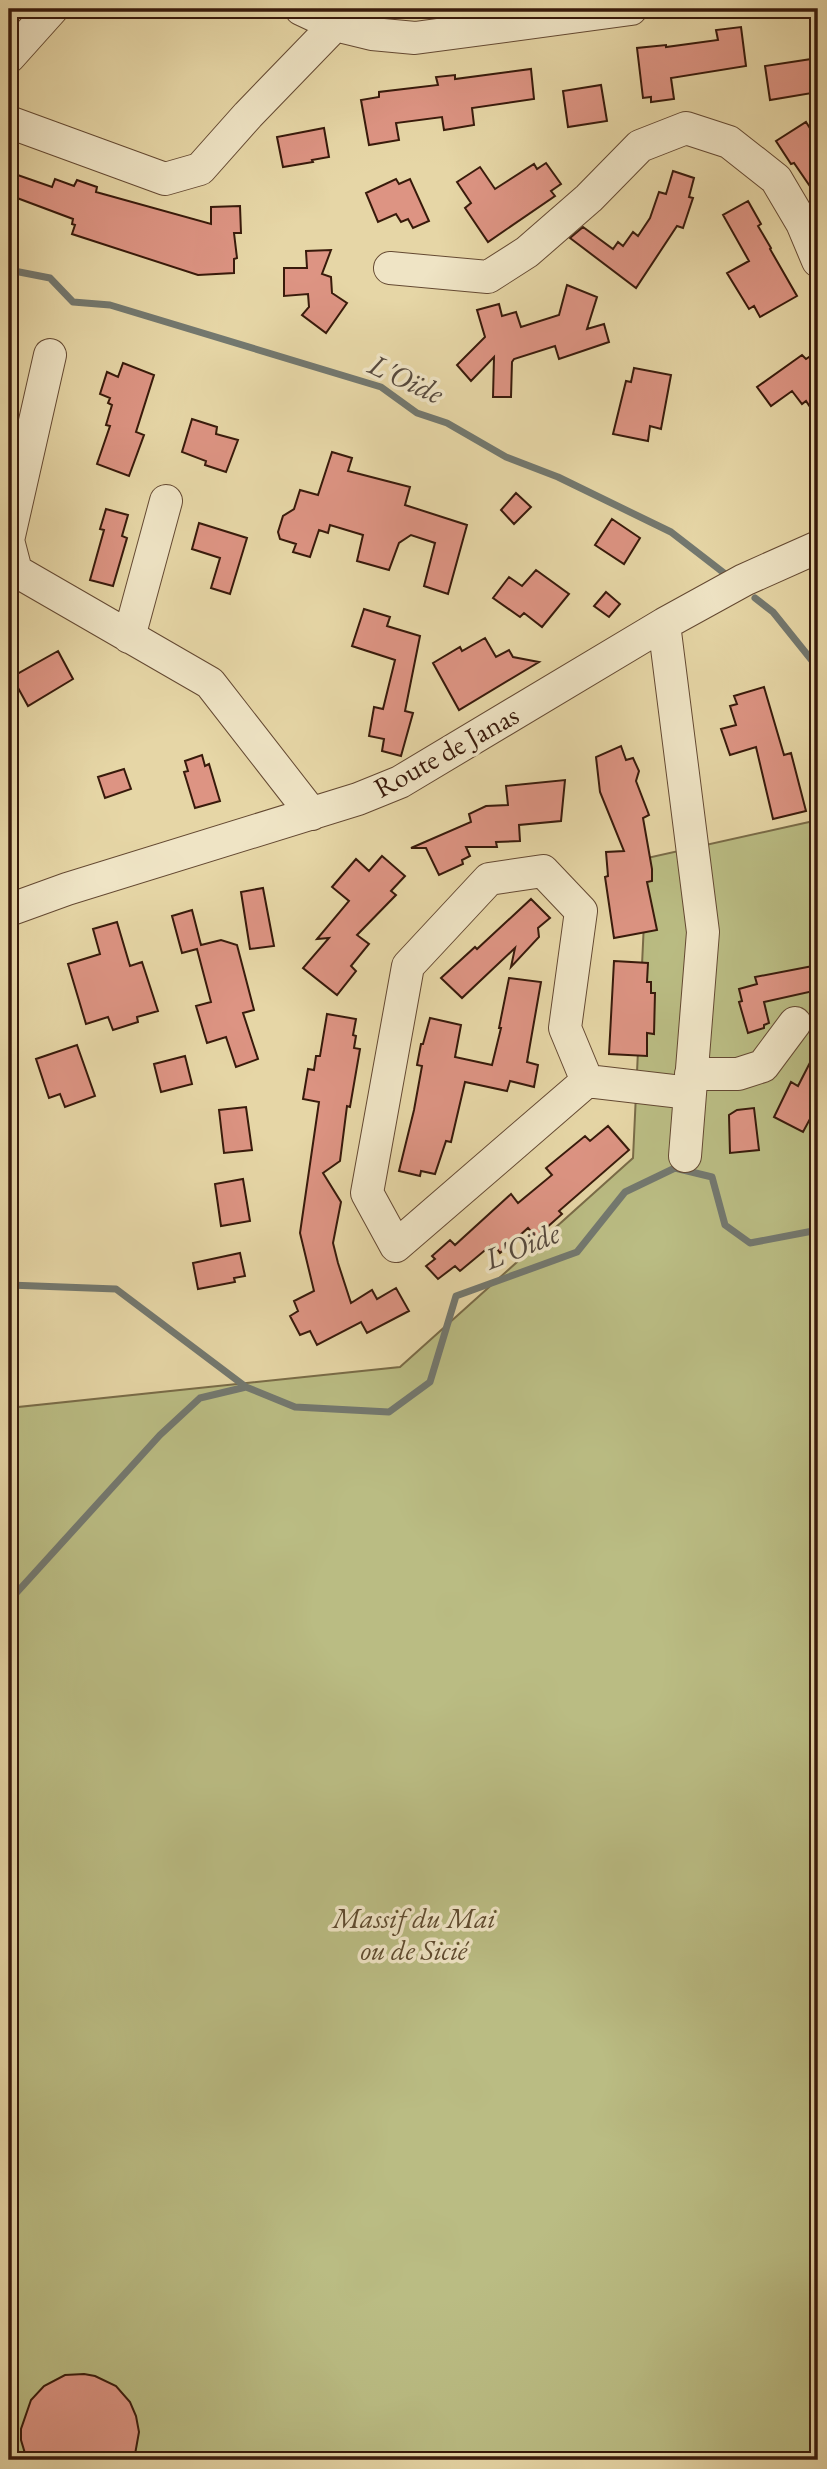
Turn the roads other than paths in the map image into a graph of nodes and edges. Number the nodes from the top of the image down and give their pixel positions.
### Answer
1 (52, 9) edge
2 (302, 9) edge
3 (631, 9) edge
4 (371, 21) edge
5 (335, 25) junction
6 (9, 58) edge
7 (9, 122) edge
8 (818, 261) edge
9 (390, 268) dead end
10 (50, 355) dead end
11 (166, 501) dead end
12 (9, 536) edge
13 (9, 544) edge
14 (818, 547) edge
15 (664, 624) junction
16 (129, 637) junction
17 (313, 814) junction
18 (9, 911) edge
19 (795, 1023) dead end
20 (587, 1081) junction
21 (691, 1083) junction
22 (685, 1156) dead end

1 - 6 street
2 - 5 street
3 - 4 street
4 - 5 street
5 - 7 street
8 - 9 street
10 - 12 street
11 - 16 street
13 - 16 street
14 - 15 street, Route de Janas
15 - 17 street, Route de Janas
15 - 21 street
16 - 17 street
17 - 18 street, Route de Janas
19 - 21 street
20 - 20 street
20 - 21 street
21 - 22 street

